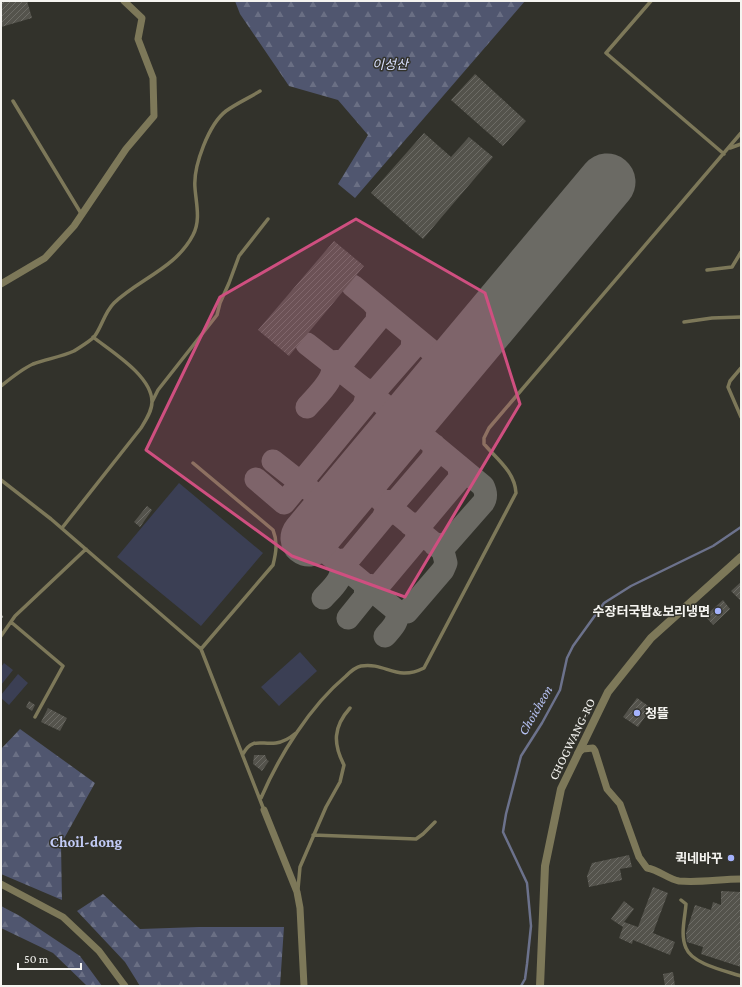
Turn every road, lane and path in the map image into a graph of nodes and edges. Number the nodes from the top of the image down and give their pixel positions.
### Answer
1 (124, 1) edge
2 (651, 1) edge
3 (260, 91) dead end
4 (13, 101) dead end
5 (741, 133) edge
6 (741, 144) edge
7 (729, 148) junction
8 (724, 154) junction
9 (82, 215) junction
10 (268, 220) dead end
11 (741, 252) edge
12 (708, 270) dead end
13 (1, 284) edge
14 (741, 317) edge
15 (684, 322) dead end
16 (93, 337) junction
17 (741, 368) edge
18 (1, 386) edge
19 (152, 402) junction
20 (741, 416) edge
21 (194, 463) dead end
22 (1, 480) edge
23 (62, 528) junction
24 (86, 549) junction
25 (741, 557) edge
26 (1, 615) edge
27 (3, 618) dead end
28 (11, 622) junction
29 (1, 636) edge
30 (201, 649) junction
31 (350, 708) dead end
32 (35, 717) dead end
33 (299, 731) junction
34 (578, 753) junction
35 (243, 754) junction
36 (261, 798) junction
37 (264, 810) joint
38 (435, 822) dead end
39 (313, 835) junction
40 (741, 879) edge
41 (1, 884) edge
42 (297, 892) junction
43 (681, 900) dead end
44 (741, 976) edge
45 (125, 986) edge
46 (304, 986) edge
47 (540, 986) edge

1 - 9 street
2 - 8 lane
3 - 16 lane
4 - 9 lane
5 - 7 lane
6 - 7 lane
7 - 8 lane
8 - 33 lane
9 - 13 street
10 - 19 lane
11 - 12 lane
14 - 15 lane
16 - 18 lane
16 - 19 lane
17 - 20 lane
19 - 23 lane
21 - 30 lane
22 - 23 lane
23 - 24 lane
24 - 28 lane
24 - 30 lane
25 - 34 street, CHOGWANG-RO
26 - 27 path
28 - 29 lane
28 - 32 lane
30 - 35 lane
31 - 39 lane
33 - 35 lane
33 - 36 lane
34 - 40 street
34 - 47 street, CHOGWANG-RO
35 - 36 lane
36 - 37 lane
37 - 42 street
38 - 39 lane
39 - 42 lane
41 - 45 street
42 - 46 street
43 - 44 lane

